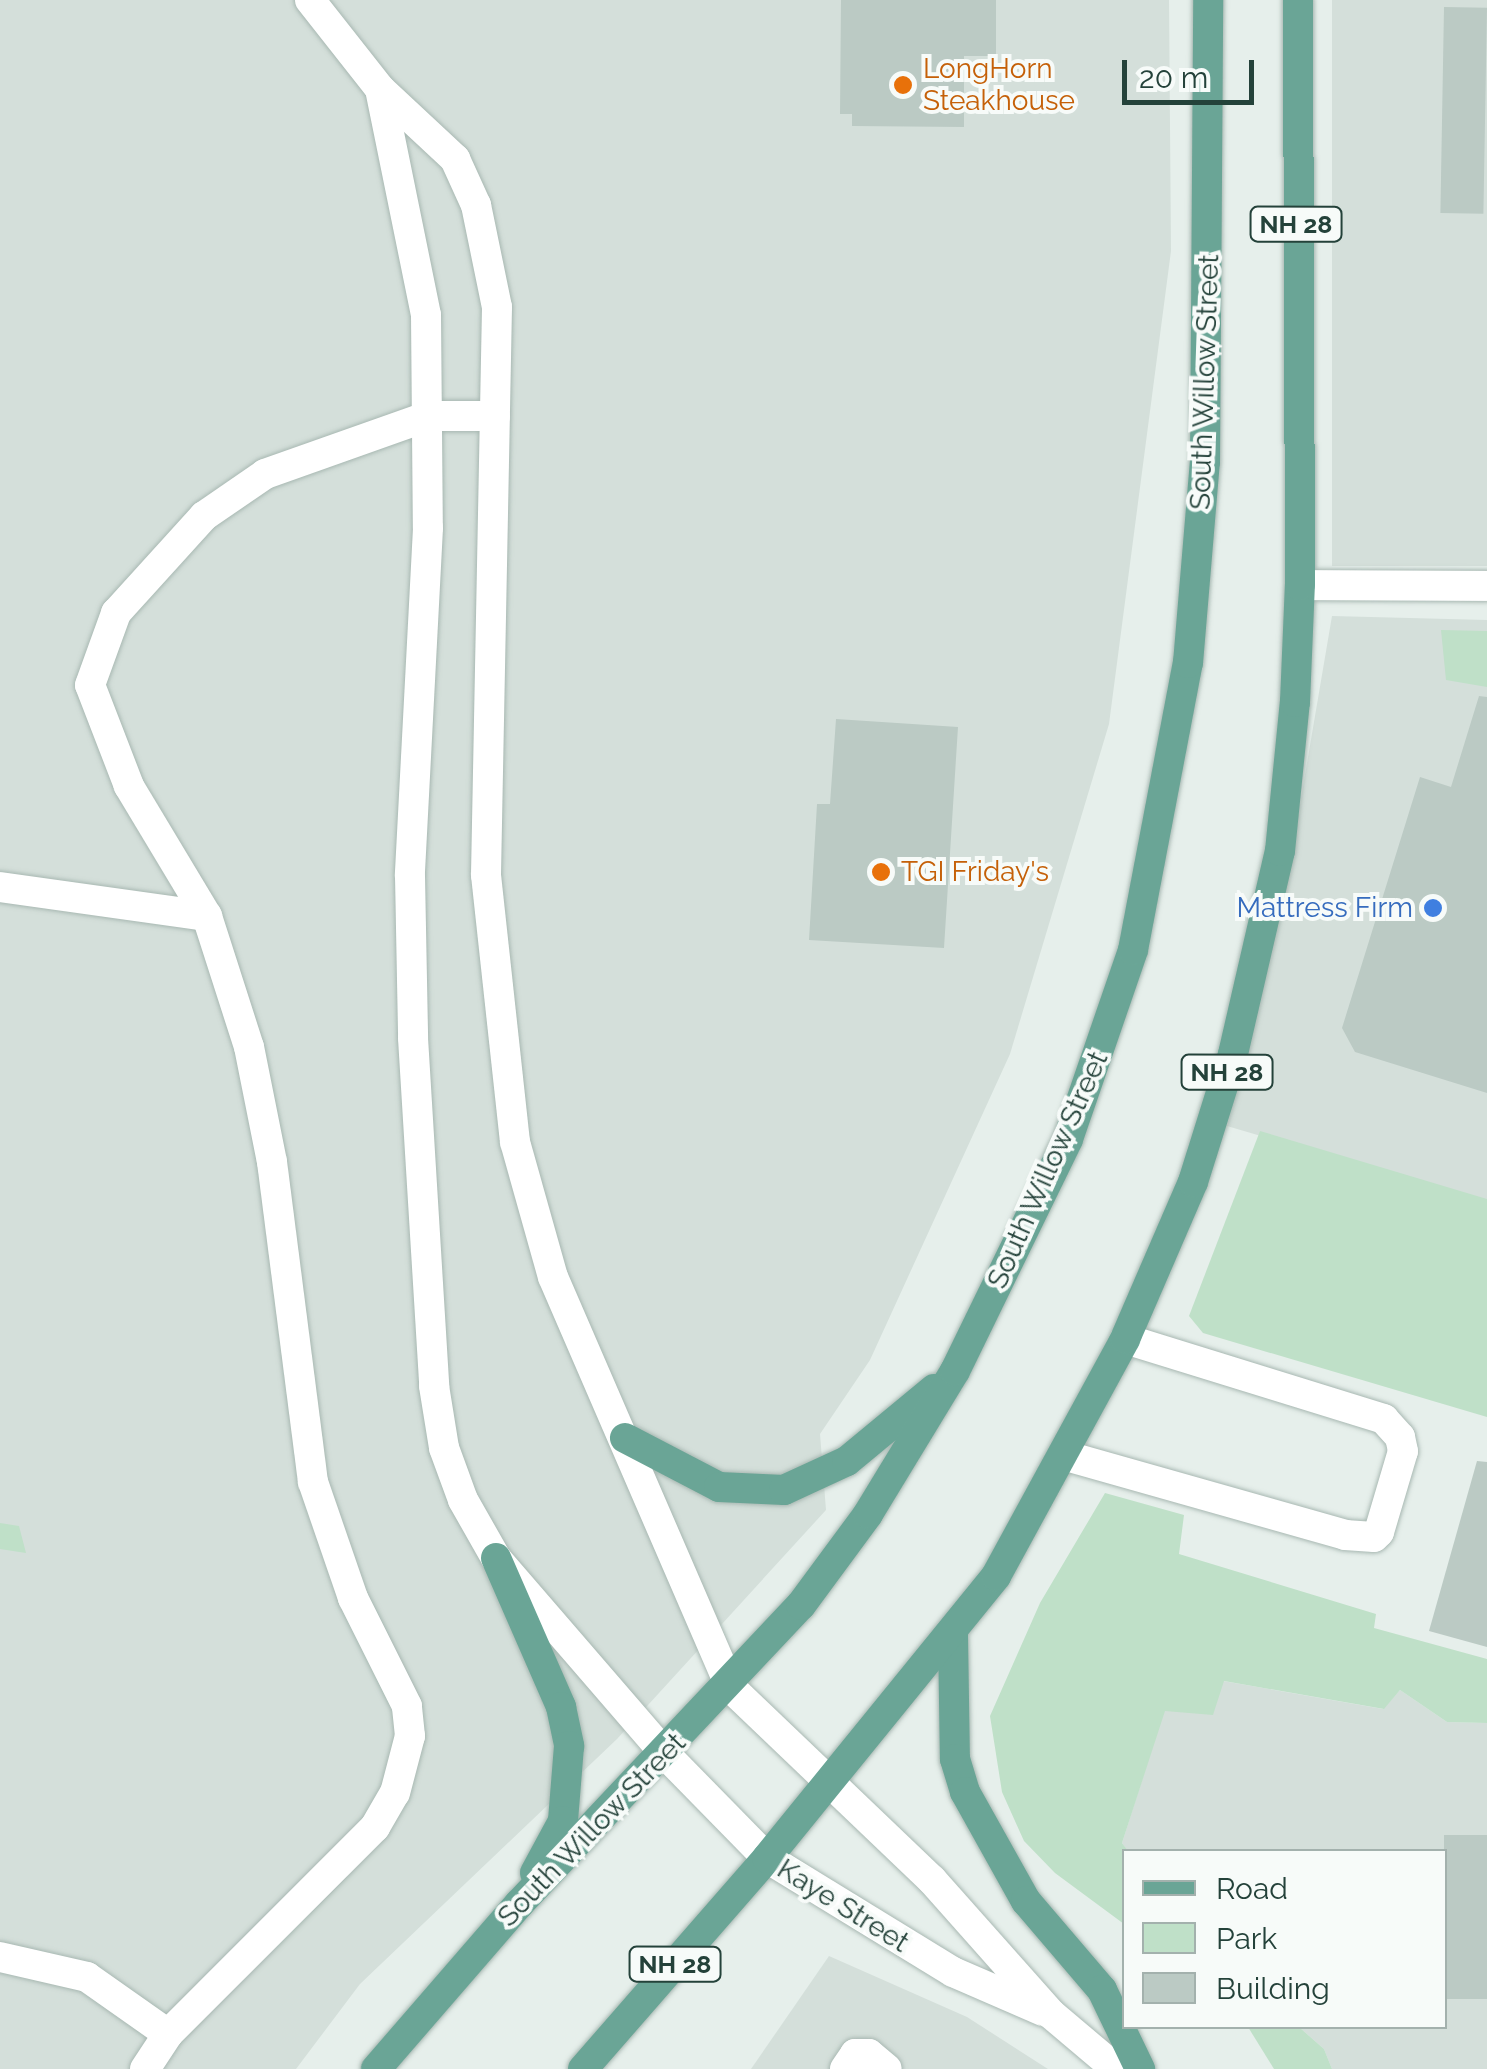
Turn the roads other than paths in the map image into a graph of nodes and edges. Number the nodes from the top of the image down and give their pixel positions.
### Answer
1 (310, 0) edge
2 (1208, 0) edge
3 (1298, 0) edge
4 (380, 89) junction
5 (429, 416) junction
6 (496, 416) junction
7 (1300, 585) junction
8 (1487, 586) edge
9 (0, 887) edge
10 (207, 916) junction
11 (1126, 1339) junction
12 (955, 1371) junction
13 (624, 1438) junction
14 (1063, 1455) junction
15 (496, 1558) junction
16 (952, 1636) junction
17 (730, 1687) junction
18 (665, 1754) junction
19 (829, 1784) junction
20 (767, 1858) junction
21 (518, 1904) junction
22 (0, 1957) edge
23 (1051, 2014) junction
24 (168, 2034) junction
25 (144, 2069) edge
26 (376, 2069) edge
27 (583, 2069) edge
28 (845, 2069) edge
29 (887, 2069) edge
30 (1116, 2069) edge
31 (1140, 2069) edge

1 - 4 street
2 - 12 main road, South Willow Street / NH 28
3 - 7 main road, NH 28
4 - 5 street, Kaye Street
4 - 6 street
5 - 6 street
5 - 10 street
5 - 15 street, Kaye Street
6 - 13 street
7 - 8 street
7 - 11 main road, NH 28
9 - 10 street
10 - 24 street
11 - 14 main road, NH 28
11 - 14 street
12 - 13 main road
12 - 17 main road, South Willow Street / NH 28
13 - 17 street
14 - 16 main road, NH 28
15 - 18 street, Kaye Street
15 - 21 main road
16 - 19 main road, NH 28
16 - 31 main road
17 - 18 main road, South Willow Street / NH 28
17 - 19 street, Kaye Street
18 - 20 street, Kaye Street
18 - 21 main road, South Willow Street / NH 28
19 - 20 main road, NH 28
19 - 23 street, Kaye Street
20 - 23 street, Kaye Street
20 - 27 main road, NH 28
21 - 26 main road, South Willow Street / NH 28
22 - 24 street
23 - 30 street, Kaye Street
24 - 25 street
28 - 29 street

